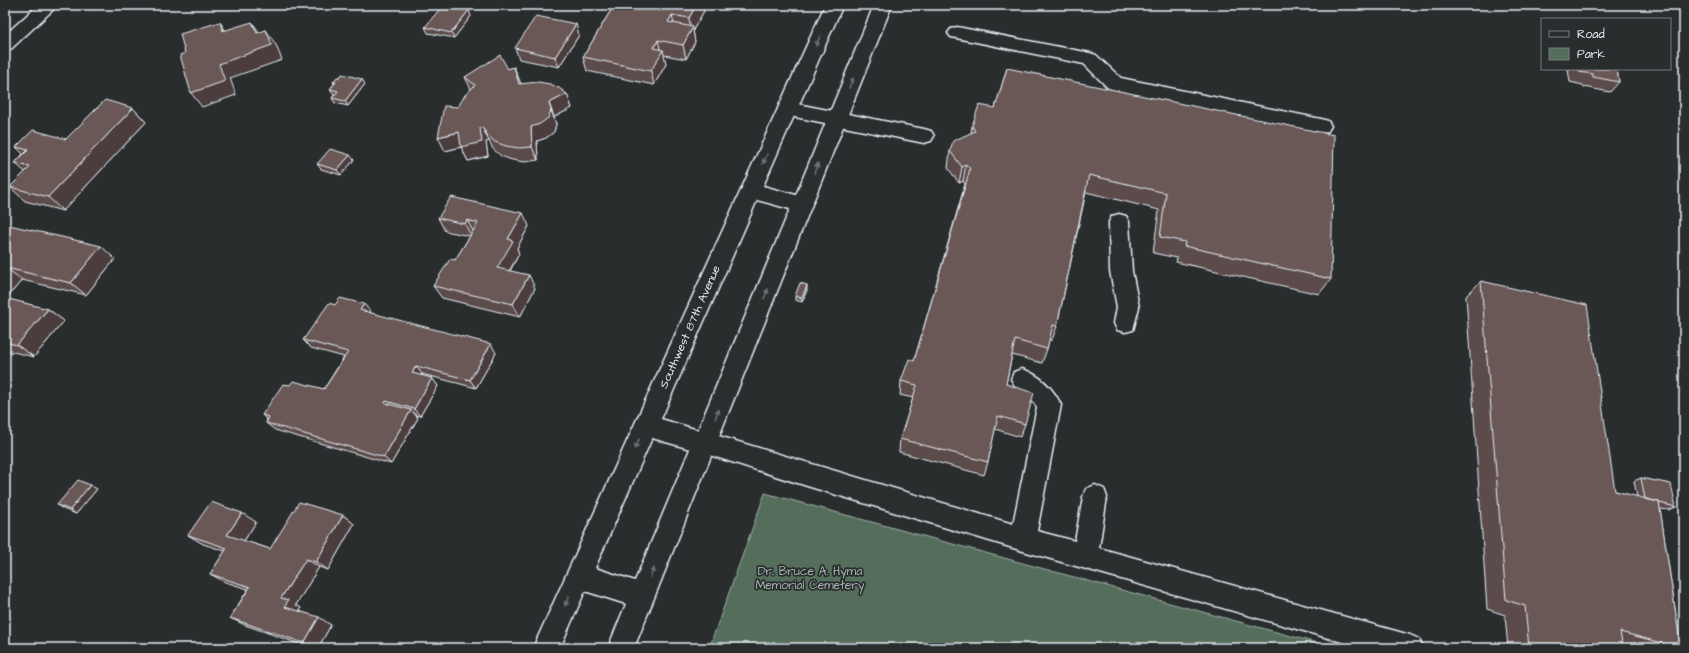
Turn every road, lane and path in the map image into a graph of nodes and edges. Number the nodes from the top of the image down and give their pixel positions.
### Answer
1 (49, 5) edge
2 (834, 5) edge
3 (883, 5) edge
4 (957, 33) dead end
5 (5, 45) edge
6 (788, 109) junction
7 (836, 119) junction
8 (1321, 126) dead end
9 (924, 136) dead end
10 (750, 191) junction
11 (802, 204) junction
12 (1119, 222) dead end
13 (1125, 323) dead end
14 (1022, 379) dead end
15 (646, 425) junction
16 (705, 442) junction
17 (1095, 497) dead end
18 (1023, 539) junction
19 (1085, 556) junction
20 (578, 576) junction
21 (642, 596) junction
22 (546, 648) edge
23 (621, 648) edge
24 (764, 648) edge
25 (780, 648) edge
26 (1410, 648) edge

1 - 5 main road
2 -> 6 main road, Southwest 87th Avenue
7 -> 3 main road
4 - 8 main road
6 - 7 main road
6 -> 10 main road, Southwest 87th Avenue
7 - 9 main road
11 -> 7 main road
10 - 11 main road
10 - 15 main road, Southwest 87th Avenue
16 -> 11 main road
12 - 13 main road
14 - 18 main road
15 - 16 main road
15 -> 20 main road, Southwest 87th Avenue
16 - 18 main road
21 -> 16 main road
17 - 19 main road
18 - 19 main road
19 - 26 main road
20 - 21 main road
20 -> 22 main road, Southwest 87th Avenue
21 - 23 main road
24 - 25 path

